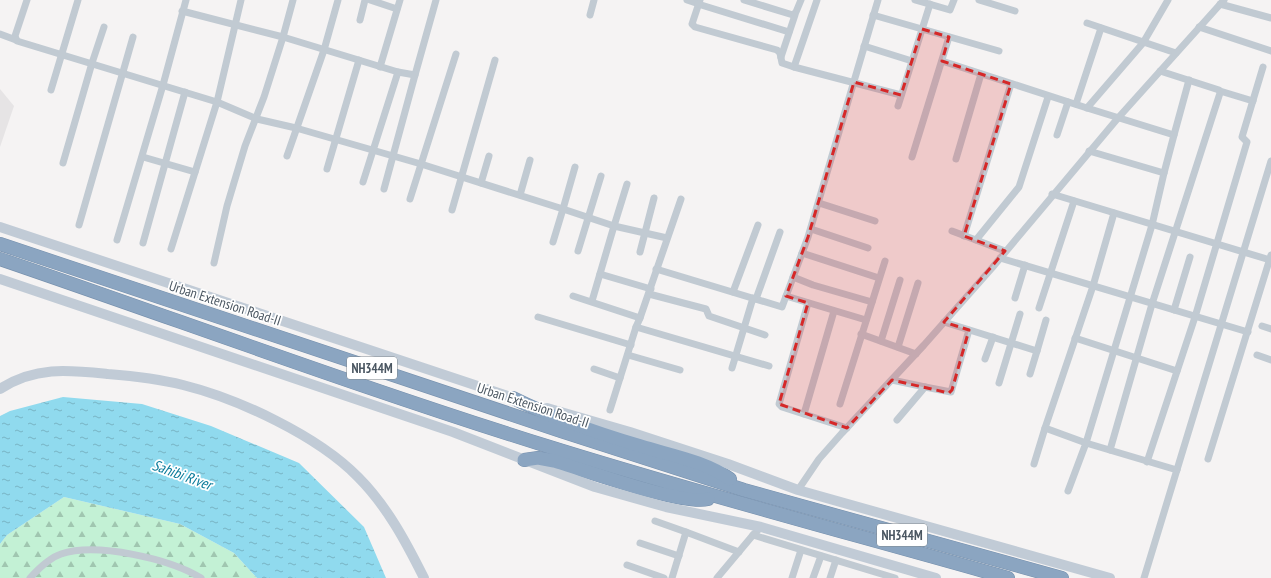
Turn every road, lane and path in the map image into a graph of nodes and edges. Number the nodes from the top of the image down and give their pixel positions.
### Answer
1 (27, 0) edge
2 (78, 0) edge
3 (186, 0) edge
4 (241, 0) edge
5 (293, 0) edge
6 (338, 0) edge
7 (365, 0) edge
8 (370, 0) edge
9 (400, 0) edge
10 (436, 0) edge
11 (594, 0) edge
12 (687, 0) edge
13 (744, 0) edge
14 (800, 0) edge
15 (817, 0) edge
16 (878, 0) edge
17 (915, 0) edge
18 (954, 0) edge
19 (980, 0) edge
20 (1168, 0) edge
21 (1222, 2) edge
22 (699, 3) edge
23 (930, 4) junction
24 (397, 9) junction
25 (182, 11) junction
26 (1015, 11) dead end
27 (590, 14) dead end
28 (795, 15) junction
29 (873, 15) junction
30 (1271, 18) edge
31 (360, 20) dead end
32 (1086, 23) dead end
33 (234, 24) junction
34 (104, 27) dead end
35 (1199, 27) junction
36 (1101, 28) junction
37 (922, 29) junction
38 (789, 32) junction
39 (0, 34) edge
40 (133, 37) dead end
41 (283, 37) junction
42 (949, 37) junction
43 (16, 40) junction
44 (1143, 43) junction
45 (864, 46) junction
46 (324, 50) junction
47 (999, 51) dead end
48 (1271, 51) edge
49 (1176, 53) junction
50 (62, 54) junction
51 (456, 54) dead end
52 (781, 57) junction
53 (359, 60) junction
54 (495, 60) dead end
55 (912, 61) junction
56 (942, 61) junction
57 (92, 63) junction
58 (380, 67) junction
59 (794, 67) junction
60 (1263, 67) dead end
61 (1160, 71) junction
62 (398, 72) junction
63 (124, 73) junction
64 (981, 74) junction
65 (415, 75) junction
66 (1189, 80) junction
67 (854, 82) junction
68 (1011, 84) junction
69 (163, 86) junction
70 (51, 90) dead end
71 (1220, 91) junction
72 (185, 92) junction
73 (901, 95) junction
74 (1048, 96) junction
75 (1253, 100) junction
76 (217, 102) junction
77 (1068, 102) junction
78 (1076, 104) junction
79 (898, 106) dead end
80 (1087, 108) junction
81 (1118, 118) junction
82 (257, 119) junction
83 (296, 128) junction
84 (1057, 135) dead end
85 (1174, 135) junction
86 (335, 140) junction
87 (373, 150) junction
88 (1089, 151) junction
89 (287, 156) dead end
90 (393, 156) junction
91 (489, 156) dead end
92 (143, 157) junction
93 (912, 157) dead end
94 (956, 159) dead end
95 (530, 160) dead end
96 (1271, 161) edge
97 (63, 163) dead end
98 (165, 164) junction
99 (421, 164) junction
100 (575, 167) dead end
101 (327, 169) dead end
102 (195, 172) junction
103 (1164, 173) junction
104 (600, 176) dead end
105 (461, 177) junction
106 (363, 182) dead end
107 (481, 183) junction
108 (627, 184) dead end
109 (384, 189) dead end
110 (1052, 194) junction
111 (520, 195) junction
112 (654, 198) dead end
113 (410, 199) dead end
114 (681, 199) dead end
115 (1074, 201) junction
116 (818, 203) junction
117 (563, 209) junction
118 (452, 210) dead end
119 (1114, 213) junction
120 (588, 218) junction
121 (875, 221) dead end
122 (79, 225) dead end
123 (758, 225) dead end
124 (1152, 225) junction
125 (614, 226) junction
126 (0, 227) edge
127 (811, 229) junction
128 (952, 231) dead end
129 (780, 232) dead end
130 (1176, 232) junction
131 (646, 233) junction
132 (964, 236) junction
133 (667, 238) junction
134 (117, 240) dead end
135 (976, 240) junction
136 (553, 242) dead end
137 (143, 243) dead end
138 (0, 244) edge
139 (1217, 244) junction
140 (868, 248) dead end
141 (171, 249) dead end
142 (578, 250) dead end
143 (1005, 251) junction
144 (640, 252) dead end
145 (1244, 252) junction
146 (802, 254) junction
147 (1190, 257) dead end
148 (0, 258) edge
149 (1000, 258) junction
150 (1270, 258) edge
151 (885, 261) dead end
152 (214, 263) dead end
153 (1025, 265) junction
154 (656, 269) junction
155 (1050, 273) junction
156 (600, 274) junction
157 (793, 277) junction
158 (879, 278) junction
159 (0, 279) edge
160 (900, 280) dead end
161 (918, 283) dead end
162 (1093, 286) junction
163 (650, 291) junction
164 (732, 292) junction
165 (573, 296) dead end
166 (786, 296) junction
167 (1015, 298) dead end
168 (1129, 298) junction
169 (755, 299) junction
170 (592, 301) junction
171 (872, 302) junction
172 (808, 303) junction
173 (1152, 304) junction
174 (1039, 308) dead end
175 (1174, 310) junction
176 (834, 311) junction
177 (1020, 314) dead end
178 (1195, 316) junction
179 (538, 317) dead end
180 (640, 318) junction
181 (866, 320) junction
182 (1046, 320) dead end
183 (944, 322) junction
184 (1222, 324) junction
185 (1262, 326) dead end
186 (636, 327) junction
187 (744, 328) junction
188 (1271, 329) edge
189 (969, 330) junction
190 (1248, 332) junction
191 (861, 334) junction
192 (765, 335) dead end
193 (993, 337) junction
194 (1075, 338) junction
195 (881, 341) junction
196 (1011, 343) junction
197 (631, 345) junction
198 (898, 347) junction
199 (1114, 350) junction
200 (1037, 351) junction
201 (916, 354) junction
202 (628, 355) junction
203 (1257, 355) dead end
204 (736, 356) junction
205 (1137, 358) junction
206 (985, 359) dead end
207 (1271, 360) edge
208 (769, 366) dead end
209 (732, 368) dead end
210 (594, 369) dead end
211 (680, 370) dead end
212 (1177, 372) junction
213 (1030, 374) dead end
214 (620, 378) junction
215 (892, 380) junction
216 (999, 383) dead end
217 (925, 387) junction
218 (0, 389) edge
219 (513, 398) junction
220 (840, 404) dead end
221 (610, 410) dead end
222 (804, 414) junction
223 (897, 420) dead end
224 (847, 428) junction
225 (1045, 428) junction
226 (1086, 443) junction
227 (1110, 450) junction
228 (1208, 459) dead end
229 (524, 460) junction
230 (1147, 462) junction
231 (1034, 464) dead end
232 (1177, 470) junction
233 (744, 490) junction
234 (798, 490) junction
235 (1068, 491) dead end
236 (716, 497) junction
237 (655, 521) dead end
238 (761, 527) junction
239 (686, 532) junction
240 (753, 535) junction
241 (640, 543) dead end
242 (801, 550) junction
243 (739, 552) junction
244 (679, 556) junction
245 (821, 556) junction
246 (836, 560) junction
247 (627, 565) dead end
248 (914, 575) edge
249 (30, 578) edge
250 (202, 578) edge
251 (424, 578) edge
252 (664, 578) edge
253 (672, 578) edge
254 (717, 578) edge
255 (792, 578) edge
256 (813, 578) edge
257 (830, 578) edge
258 (895, 578) edge
259 (936, 578) edge
260 (1008, 578) edge
261 (1062, 578) edge
262 (1110, 578) edge
263 (1144, 578) edge

1 - 43 street
2 - 50 street
3 - 25 street
4 - 33 street
5 - 41 street
6 - 46 street
7 - 31 street
8 - 24 street
9 - 24 street
10 - 65 street
11 - 27 street
12 - 22 street
13 - 28 street
14 - 28 street
15 - 59 street
16 - 29 street
17 - 23 street
18 - 23 street
19 - 26 street
20 - 44 street
21 - 30 street
21 - 35 street
22 - 38 street
22 - 52 street
23 - 37 street
24 - 58 street
25 - 33 street
25 - 69 street
28 - 38 street
29 - 37 street
29 - 45 street
32 - 36 street
33 - 41 street
33 - 76 street
34 - 57 street
35 - 48 street
35 - 49 street
36 - 44 street
36 - 78 street
37 - 42 street
37 - 55 street
38 - 52 street
39 - 43 street
40 - 63 street
41 - 46 street
41 - 82 street
42 - 47 street
42 - 56 street
43 - 50 street
44 - 49 street
44 - 80 street
45 - 55 street
45 - 67 street
46 - 53 street
46 - 83 street
49 - 61 street
50 - 57 street
50 - 70 street
51 - 99 street
52 - 59 street
53 - 58 street
53 - 86 street
54 - 105 street
55 - 73 street
56 - 64 street
56 - 93 street
57 - 63 street
57 - 97 street
58 - 62 street
59 - 67 street
60 - 75 street
61 - 66 street
61 - 81 street
62 - 65 street
62 - 87 street
63 - 69 street
63 - 122 street
64 - 68 street
64 - 94 street
65 - 90 street
66 - 71 street
66 - 85 street
67 - 73 street
67 - 116 street
68 - 74 street
68 - 132 street
69 - 72 street
69 - 92 street
71 - 75 street
71 - 130 street
72 - 76 street
72 - 98 street
73 - 79 street
74 - 77 street
74 - 135 street
75 - 139 street
76 - 82 street
76 - 102 street
77 - 78 street
77 - 84 street
78 - 80 street
80 - 81 street
81 - 85 street
81 - 88 street
82 - 83 street
82 - 152 street
83 - 86 street
83 - 89 street
85 - 103 street
86 - 87 street
86 - 101 street
87 - 90 street
87 - 106 street
88 - 103 street
88 - 110 street
90 - 99 street
90 - 109 street
91 - 107 street
92 - 98 street
92 - 134 street
95 - 111 street
96 - 145 street
98 - 102 street
98 - 137 street
99 - 105 street
99 - 113 street
100 - 117 street
102 - 141 street
103 - 124 street
104 - 120 street
105 - 107 street
105 - 118 street
107 - 111 street
108 - 125 street
110 - 115 street
110 - 143 street
111 - 117 street
112 - 131 street
114 - 133 street
115 - 119 street
115 - 155 street
116 - 121 street
116 - 127 street
117 - 120 street
117 - 136 street
119 - 124 street
119 - 162 street
120 - 125 street
120 - 142 street
123 - 164 street
124 - 130 street
124 - 168 street
125 - 131 street
125 - 156 street
126 - 219 street
127 - 140 street
127 - 146 street
128 - 132 street
129 - 169 street
130 - 139 street
130 - 173 street
131 - 133 street
131 - 144 street
132 - 135 street
133 - 154 street
135 - 143 street
138 - 233 highway, Urban Extension Road-II / NH344M
139 - 145 street
139 - 178 street
143 - 149 street
145 - 150 street
145 - 184 street
146 - 157 street
146 - 158 street
147 - 175 street
148 - 236 highway, NH344M
149 - 153 street
149 - 183 street
150 - 190 street
151 - 158 street
153 - 155 street
153 - 167 street
154 - 163 street
154 - 164 street
155 - 162 street
155 - 174 street
156 - 163 street
156 - 170 street
157 - 166 street
157 - 171 street
158 - 171 street
159 - 229 street
160 - 195 street
161 - 198 street
162 - 168 street
162 - 194 street
163 - 180 street
163 - 187 street
164 - 169 street
165 - 170 street
166 - 169 street
166 - 172 street
168 - 173 street
168 - 199 street
169 - 187 street
170 - 180 street
171 - 181 street
172 - 176 street
172 - 222 street
173 - 175 street
173 - 205 street
175 - 178 street
176 - 181 street
176 - 222 street
177 - 196 street
178 - 184 street
178 - 212 street
179 - 197 street
180 - 186 street
181 - 191 street
182 - 200 street
183 - 189 street
183 - 201 street
184 - 190 street
184 - 232 street
185 - 188 street
186 - 197 street
186 - 204 street
187 - 192 street
187 - 204 street
189 - 193 street
189 - 217 street
190 - 228 street
191 - 195 street
191 - 220 street
193 - 196 street
193 - 206 street
194 - 199 street
194 - 225 street
195 - 198 street
196 - 200 street
196 - 216 street
197 - 202 street
198 - 201 street
199 - 205 street
199 - 226 street
200 - 213 street
201 - 215 street
202 - 211 street
202 - 214 street
203 - 207 street
204 - 208 street
204 - 209 street
205 - 212 street
205 - 227 street
210 - 214 street
212 - 230 street
214 - 221 street
215 - 217 street
215 - 224 street
217 - 223 street
218 - 251 street
219 - 233 highway
219 - 234 street
222 - 224 street
224 - 234 street
225 - 226 street
225 - 231 street
226 - 227 street
226 - 235 street
227 - 230 street
229 - 236 highway
229 - 238 street
230 - 232 street
232 - 263 street
233 - 261 highway, Urban Extension Road-II / NH344M
234 - 262 street
236 - 260 highway, NH344M
237 - 239 street
238 - 240 street
238 - 248 street
239 - 243 street
239 - 244 street
240 - 242 street
240 - 243 street
241 - 244 street
242 - 245 street
242 - 255 street
243 - 254 street
244 - 253 street
245 - 246 street
245 - 256 street
246 - 257 street
246 - 258 street
247 - 252 street
248 - 259 street
249 - 250 street

